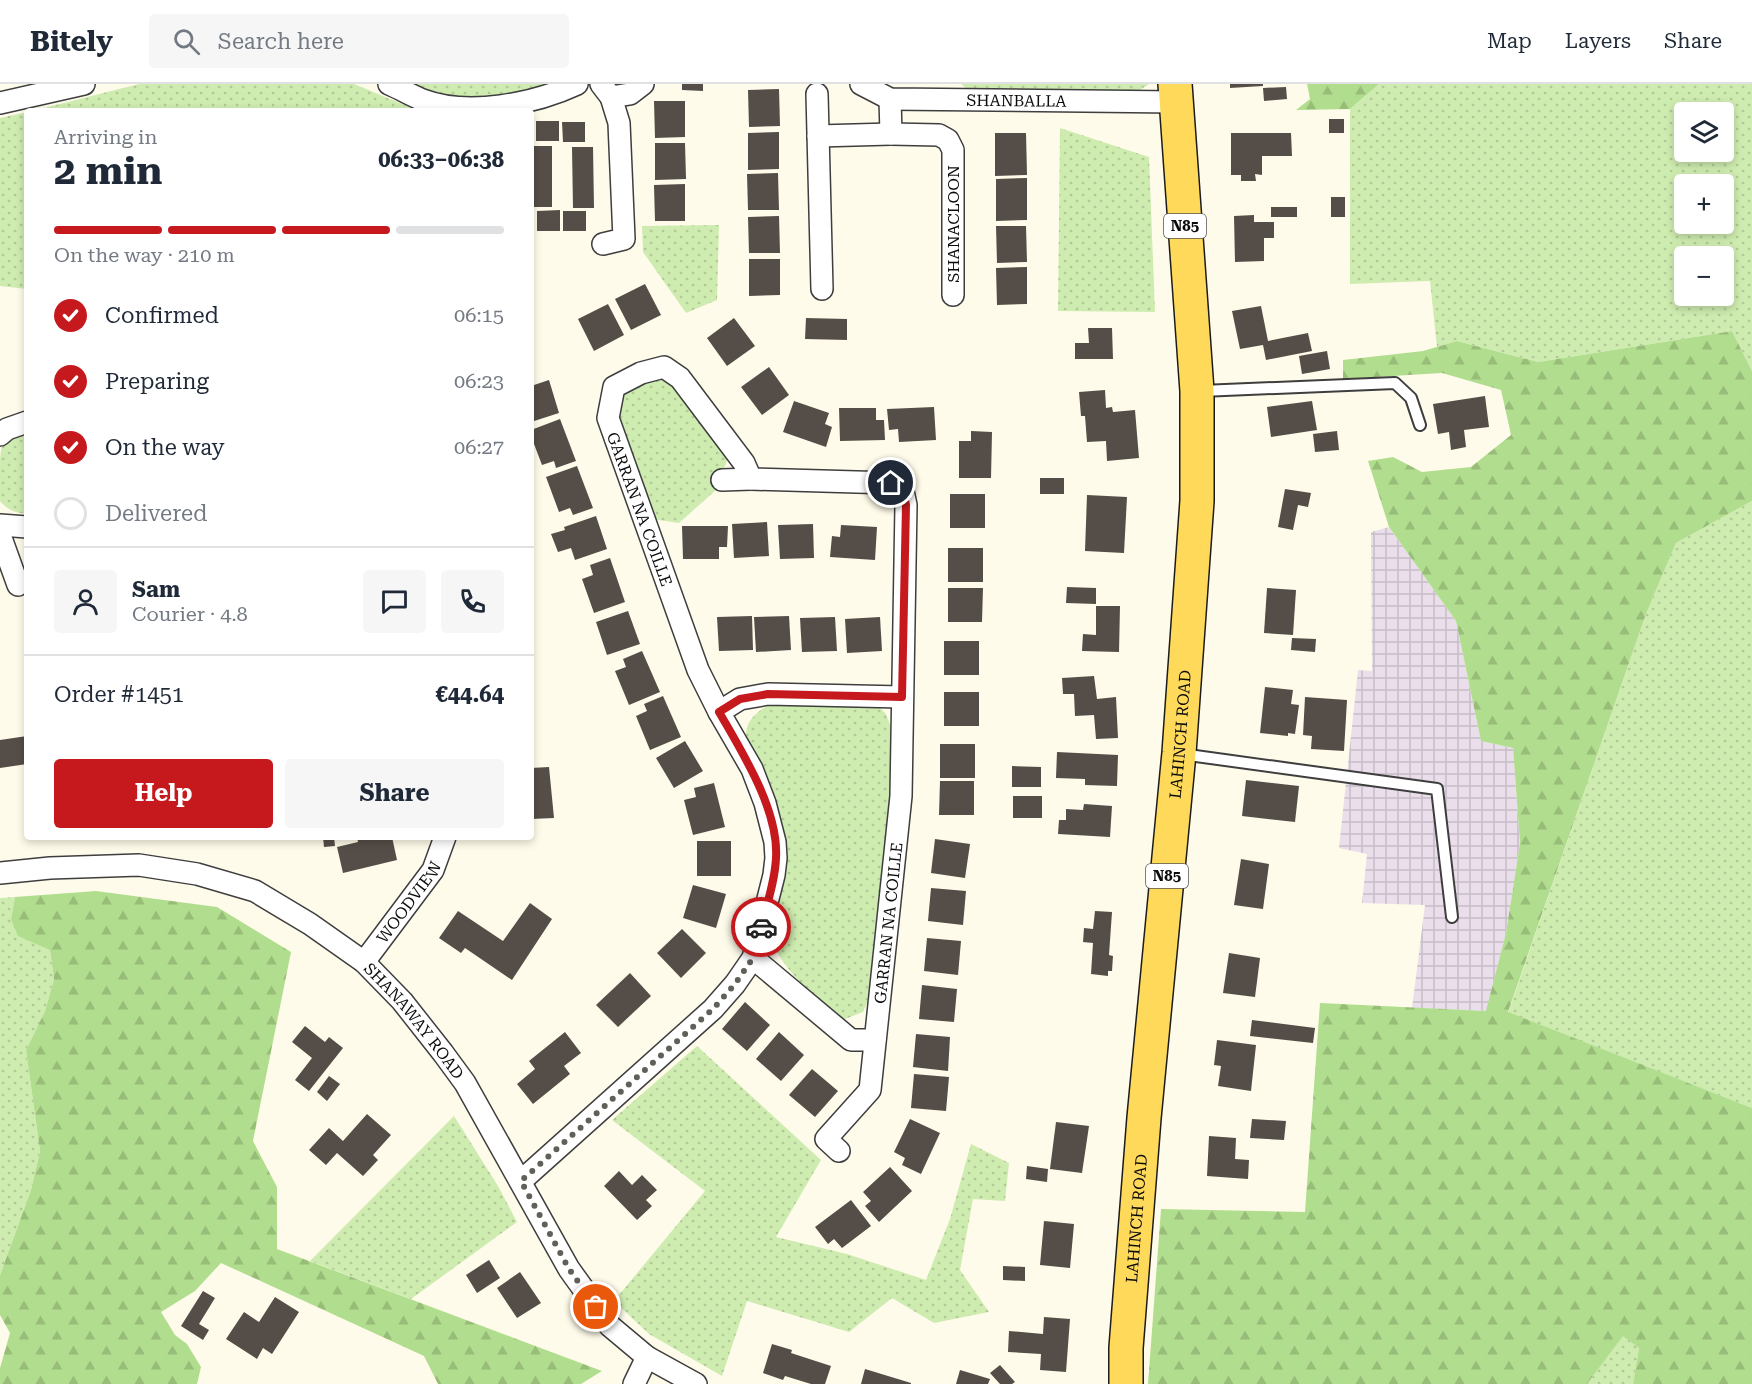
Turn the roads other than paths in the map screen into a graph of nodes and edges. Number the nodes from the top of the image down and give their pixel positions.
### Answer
1 (84, 84) edge
2 (389, 84) edge
3 (577, 84) edge
4 (643, 84) edge
5 (861, 84) edge
6 (41, 89) edge
7 (606, 90) edge
8 (946, 92) edge
9 (1175, 93) edge
10 (817, 94) dead end
11 (890, 99) junction
12 (0, 103) edge
13 (454, 108) edge
14 (479, 108) edge
15 (891, 134) junction
16 (818, 136) junction
17 (603, 244) dead end
18 (822, 289) dead end
19 (953, 295) dead end
20 (1197, 391) junction
21 (24, 423) edge
22 (1420, 425) dead end
23 (0, 435) edge
24 (751, 479) junction
25 (722, 480) dead end
26 (0, 525) edge
27 (24, 527) edge
28 (0, 535) edge
29 (18, 585) dead end
30 (902, 697) junction
31 (719, 712) junction
32 (1179, 753) junction
33 (444, 840) edge
34 (0, 873) edge
35 (1452, 917) dead end
36 (753, 958) junction
37 (364, 962) junction
38 (875, 1040) junction
39 (838, 1151) dead end
40 (521, 1181) junction
41 (647, 1357) junction
42 (634, 1384) edge
43 (696, 1384) edge
44 (1126, 1384) edge

1 - 6 street
2 - 13 street
3 - 14 street
4 - 7 street
5 - 11 street, SHANBALLA
6 - 12 street
7 - 17 street
8 - 9 street, SHANBALLA
8 - 11 street, SHANBALLA
9 - 20 main road, LAHINCH ROAD / N85
10 - 16 street
11 - 15 street
15 - 16 street, SHANACLOON
15 - 19 street, SHANACLOON
16 - 18 street
20 - 22 lane
20 - 32 main road, LAHINCH ROAD / N85
21 - 23 street
24 - 25 street, GARRAN NA COILLE
24 - 30 street, GARRAN NA COILLE
24 - 31 street, GARRAN NA COILLE
26 - 27 street
28 - 29 street
30 - 31 street
30 - 38 street, GARRAN NA COILLE
31 - 36 street, GARRAN NA COILLE
32 - 35 lane
32 - 44 main road, LAHINCH ROAD / N85
33 - 37 street, WOODVIEW
34 - 37 street, SHANAWAY ROAD
36 - 38 street
36 - 40 street, GARRAN NA COILLE
37 - 40 street, SHANAWAY ROAD
38 - 39 street, GARRAN NA COILLE
40 - 41 street, SHANAWAY ROAD
41 - 42 street
41 - 43 street, SHANAWAY ROAD

